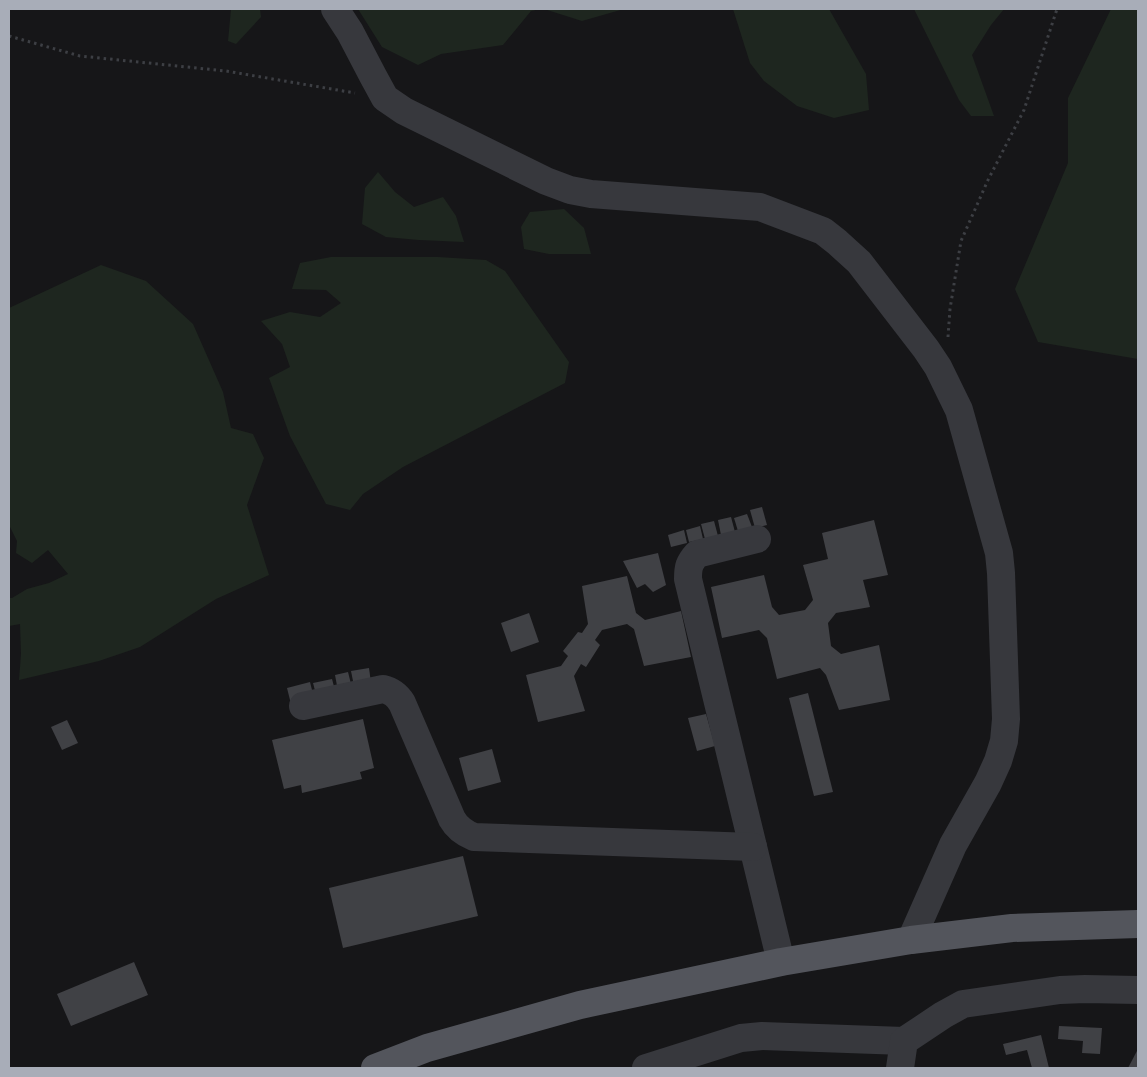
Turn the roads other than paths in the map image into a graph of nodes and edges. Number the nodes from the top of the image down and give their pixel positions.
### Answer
1 (335, 9) edge
2 (757, 539) dead end
3 (303, 706) dead end
4 (753, 847) junction
5 (1138, 924) edge
6 (911, 940) junction
7 (781, 962) junction
8 (1138, 990) edge
9 (904, 1040) junction
10 (375, 1068) edge
11 (646, 1068) edge
12 (900, 1068) edge

1 - 6 street
2 - 4 street
3 - 4 street
4 - 7 street
5 - 6 main road
6 - 7 main road
7 - 10 main road
8 - 9 street
9 - 11 street
9 - 12 street

